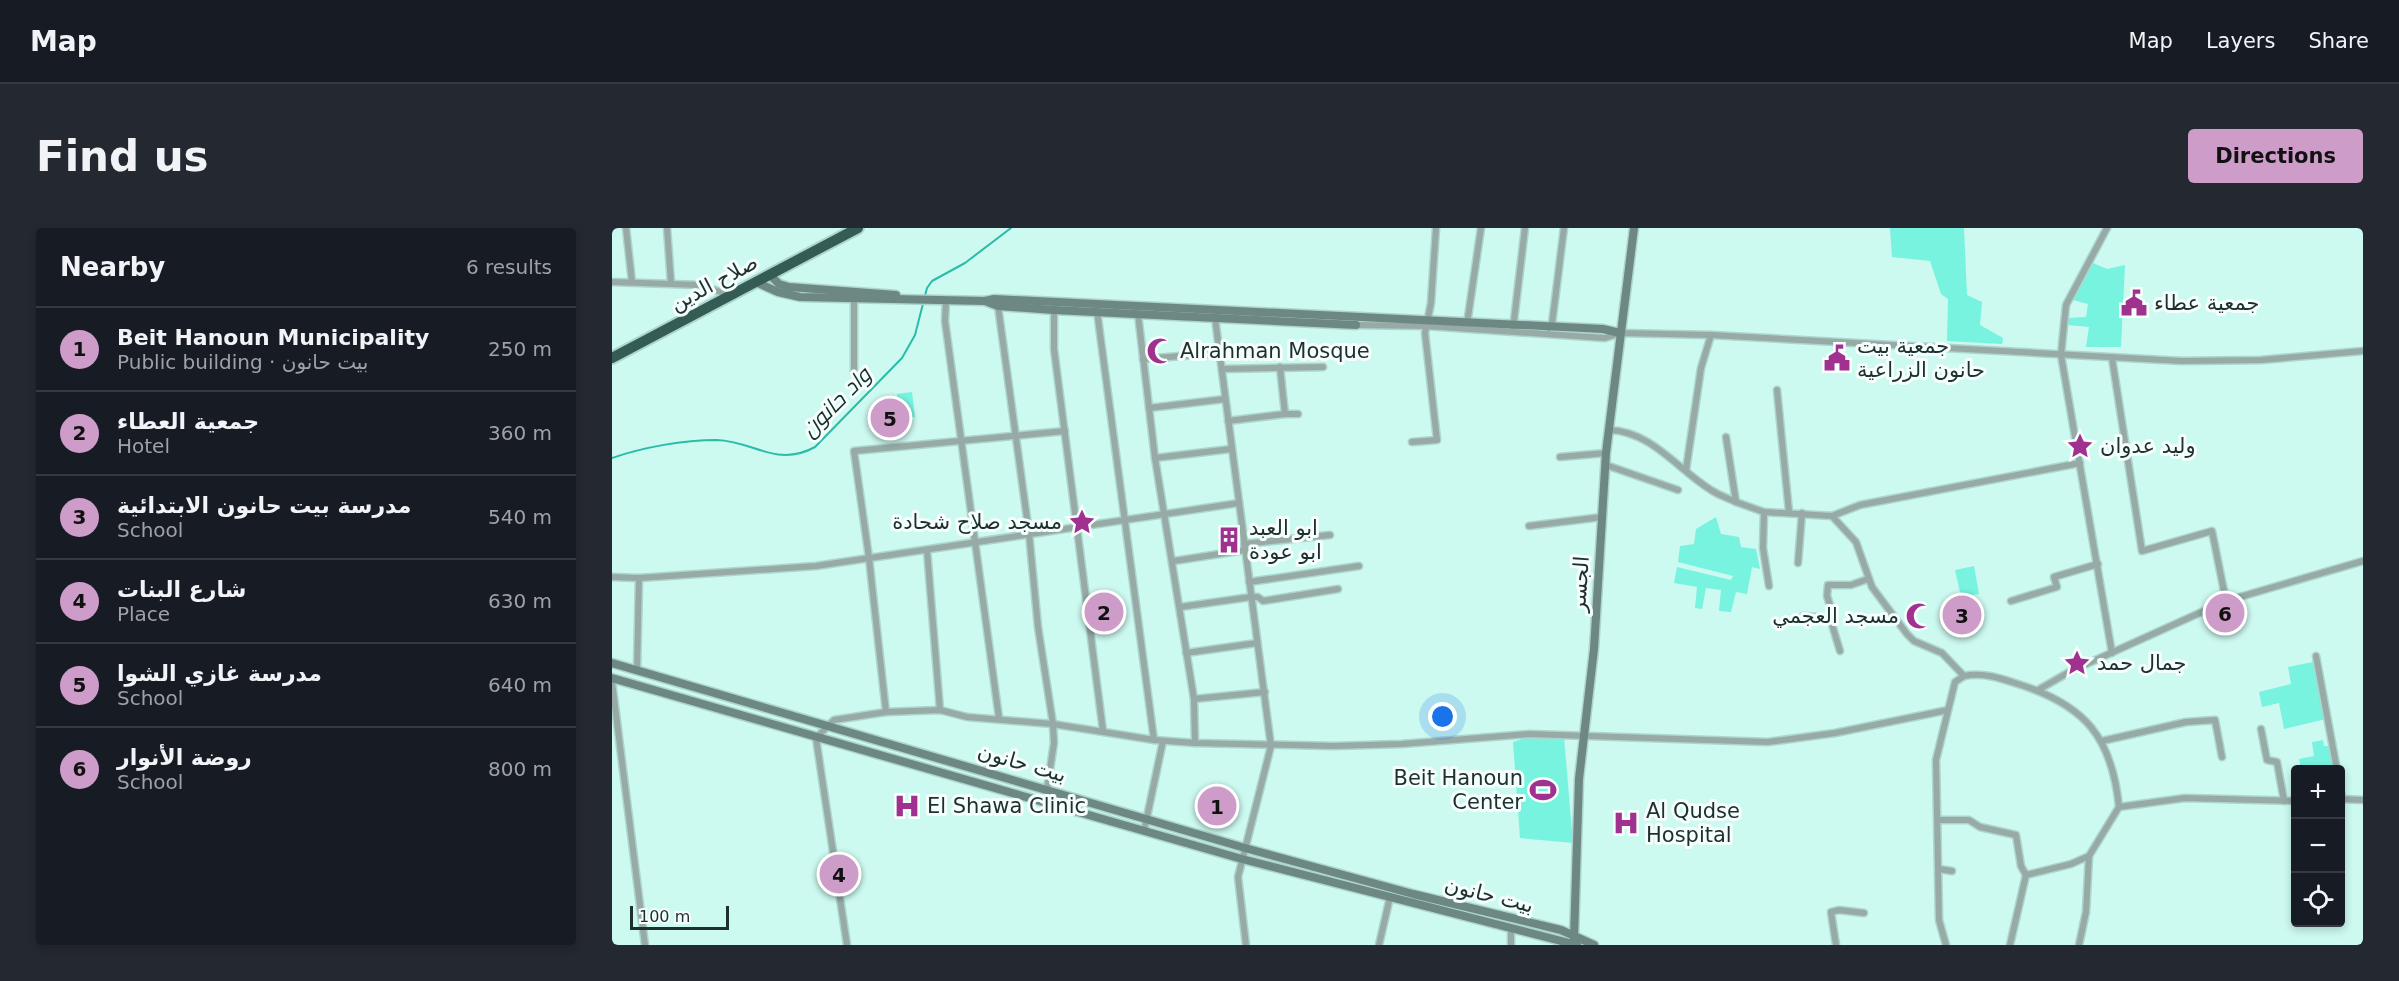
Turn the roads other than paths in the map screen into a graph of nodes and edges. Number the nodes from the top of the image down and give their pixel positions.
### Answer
1 (626, 228) edge
2 (667, 228) edge
3 (849, 228) edge
4 (858, 228) edge
5 (1436, 228) edge
6 (1481, 228) edge
7 (1525, 228) edge
8 (1564, 228) edge
9 (1635, 228) edge
10 (2107, 228) edge
11 (832, 241) junction
12 (771, 276) junction
13 (612, 282) edge
14 (632, 282) junction
15 (758, 283) junction
16 (671, 284) junction
17 (732, 296) junction
18 (902, 297) junction
19 (854, 299) junction
20 (942, 300) junction
21 (985, 301) junction
22 (998, 306) junction
23 (1054, 310) junction
24 (1097, 311) junction
25 (1138, 314) junction
26 (1215, 318) junction
27 (1427, 323) junction
28 (1356, 325) joint
29 (1467, 326) junction
30 (1514, 329) junction
31 (1548, 330) junction
32 (1620, 333) junction
33 (1711, 335) junction
34 (2363, 351) edge
35 (1220, 352) junction
36 (2061, 355) junction
37 (612, 358) edge
38 (2112, 358) junction
39 (1143, 359) junction
40 (1280, 367) junction
41 (1323, 367) dead end
42 (1222, 369) junction
43 (854, 373) dead end
44 (1777, 390) dead end
45 (1226, 399) junction
46 (1149, 408) junction
47 (1285, 414) junction
48 (1298, 414) dead end
49 (1228, 421) junction
50 (1609, 430) junction
51 (1065, 431) junction
52 (1015, 435) junction
53 (1726, 437) dead end
54 (963, 439) junction
55 (1412, 442) dead end
56 (1231, 449) junction
57 (1606, 453) junction
58 (1560, 457) dead end
59 (1155, 458) junction
60 (2080, 464) junction
61 (1606, 465) junction
62 (1686, 470) junction
63 (1678, 490) dead end
64 (1736, 502) junction
65 (1239, 503) junction
66 (1764, 512) junction
67 (1789, 512) junction
68 (1802, 513) junction
69 (1164, 514) junction
70 (1832, 516) junction
71 (1602, 517) junction
72 (1124, 520) junction
73 (1078, 526) junction
74 (1529, 526) dead end
75 (1029, 533) junction
76 (1330, 535) dead end
77 (974, 541) junction
78 (1244, 547) junction
79 (927, 550) junction
80 (869, 558) junction
81 (1174, 561) junction
82 (2363, 561) edge
83 (1798, 563) dead end
84 (2098, 564) junction
85 (1359, 566) dead end
86 (612, 577) edge
87 (639, 578) junction
88 (1868, 579) junction
89 (1249, 582) junction
90 (1769, 586) dead end
91 (1338, 589) dead end
92 (1251, 597) junction
93 (2010, 601) dead end
94 (2226, 601) junction
95 (1180, 607) junction
96 (1803, 616) dead end
97 (1830, 618) junction
98 (1257, 643) junction
99 (1840, 651) dead end
100 (1186, 653) junction
101 (2112, 653) junction
102 (2316, 656) dead end
103 (616, 664) edge
104 (637, 670) junction
105 (1964, 676) junction
106 (612, 679) edge
107 (2038, 690) junction
108 (1265, 692) junction
109 (1194, 699) junction
110 (940, 710) junction
111 (1948, 710) junction
112 (886, 712) junction
113 (999, 718) junction
114 (1053, 724) junction
115 (827, 727) junction
116 (2261, 729) dead end
117 (1103, 731) junction
118 (1584, 735) junction
119 (816, 738) junction
120 (1154, 740) junction
121 (1163, 741) junction
122 (2102, 741) junction
123 (1195, 743) junction
124 (1271, 746) junction
125 (2222, 757) dead end
126 (2336, 765) edge
127 (1047, 789) junction
128 (2345, 799) edge
129 (2363, 800) edge
130 (1089, 801) junction
131 (2284, 801) junction
132 (2291, 801) edge
133 (2119, 807) junction
134 (1086, 814) junction
135 (1147, 818) junction
136 (1938, 820) junction
137 (1144, 831) junction
138 (1245, 849) junction
139 (2089, 856) junction
140 (1242, 859) junction
141 (1939, 869) junction
142 (1952, 871) dead end
143 (2026, 875) junction
144 (1390, 897) junction
145 (1864, 913) dead end
146 (1511, 929) junction
147 (1574, 934) junction
148 (645, 945) edge
149 (847, 945) edge
150 (1246, 945) edge
151 (1379, 945) edge
152 (1511, 945) edge
153 (1576, 945) edge
154 (1594, 945) edge
155 (1836, 945) edge
156 (1946, 945) edge
157 (2010, 945) edge
158 (2079, 945) edge

1 - 14 street
2 - 16 street
3 - 11 highway, صلاح الدين
4 - 11 highway, صلاح الدين
5 - 27 street
6 - 29 street
7 - 30 street
8 - 31 street
9 - 32 street, الجسر
10 - 36 street
11 - 12 highway, صلاح الدين
12 - 15 highway, صلاح الدين
12 - 18 street
13 - 14 street
14 - 16 street
15 - 17 highway, صلاح الدين
15 - 19 street
16 - 17 street
17 - 37 highway, صلاح الدين
18 - 19 street
18 - 20 street
19 - 43 street
20 - 21 street
20 - 54 street
21 - 22 street
21 - 27 street
22 - 23 street
22 - 52 street
23 - 24 street
23 - 51 street
24 - 25 street
24 - 72 street
25 - 26 street
25 - 39 street
26 - 28 street
26 - 35 street
27 - 28 street
27 - 29 street
27 - 55 street
29 - 30 street
30 - 31 street
31 - 32 street
32 - 33 street
32 - 50 street, الجسر
33 - 36 street
33 - 62 street
34 - 38 street
35 - 39 street
35 - 42 street
36 - 38 street
36 - 60 street
38 - 94 street
39 - 46 street
40 - 41 street
40 - 42 street
40 - 47 street
42 - 45 street
44 - 67 street
45 - 46 street
45 - 49 street
46 - 59 street
47 - 48 street
47 - 49 street
49 - 56 street
50 - 57 street, الجسر
50 - 62 street
51 - 52 street
51 - 73 street
52 - 54 street
52 - 75 street
53 - 64 street
54 - 77 street
54 - 80 street
56 - 59 street
56 - 65 street
57 - 58 street
57 - 61 street, الجسر
59 - 69 street
60 - 70 street
60 - 84 street
61 - 63 street
61 - 71 street, الجسر
62 - 64 street
64 - 66 street
65 - 69 street
65 - 78 street
66 - 67 street
66 - 90 street
67 - 68 street
68 - 70 street
68 - 83 street
69 - 72 street
69 - 81 street
70 - 88 street
71 - 74 street
71 - 118 street, الجسر
72 - 73 street
72 - 120 street
73 - 75 street
73 - 117 street
75 - 77 street
75 - 114 street
76 - 78 street
77 - 79 street
77 - 113 street
78 - 81 street
78 - 89 street
79 - 80 street
79 - 110 street
80 - 87 street
80 - 112 street
81 - 95 street
82 - 94 street
84 - 93 street
84 - 101 street
85 - 89 street
86 - 87 street
87 - 104 street
88 - 97 street
88 - 105 street
89 - 92 street
91 - 92 street
92 - 95 street
92 - 98 street
94 - 101 street
95 - 100 street
96 - 97 street
97 - 99 street
98 - 100 street
98 - 108 street
100 - 109 street
101 - 107 street
102 - 126 street
103 - 104 street, بيت حانون
103 - 106 street
104 - 115 street, بيت حانون
105 - 107 street
105 - 111 street
106 - 119 street, بيت حانون
106 - 148 street
107 - 122 street
108 - 109 street
108 - 124 street
109 - 123 street
110 - 112 street
110 - 113 street
111 - 118 street
111 - 136 street
112 - 115 street
113 - 114 street
114 - 117 street
114 - 127 street
115 - 119 street
115 - 127 street, بيت حانون
116 - 131 street
117 - 120 street
118 - 124 street
118 - 147 street, الجسر
119 - 134 street, بيت حانون
119 - 149 street
120 - 121 street
121 - 123 street
121 - 135 street
122 - 125 street
122 - 133 street
123 - 124 street
124 - 138 street
127 - 130 street, بيت حانون
128 - 129 street
130 - 134 street
130 - 135 street, بيت حانون
131 - 132 street
131 - 133 street
133 - 139 street
134 - 137 street, بيت حانون
135 - 137 street
135 - 138 street, بيت حانون
136 - 141 street
136 - 143 street
137 - 140 street, بيت حانون
138 - 140 street
138 - 147 street, بيت حانون
139 - 143 street
139 - 158 street
140 - 144 street, بيت حانون
140 - 150 street
141 - 142 street
141 - 156 street
143 - 157 street
144 - 146 street, بيت حانون
144 - 151 street
145 - 155 street
146 - 152 street
146 - 153 street, بيت حانون
147 - 153 street, الجسر
147 - 154 street, بيت حانون

